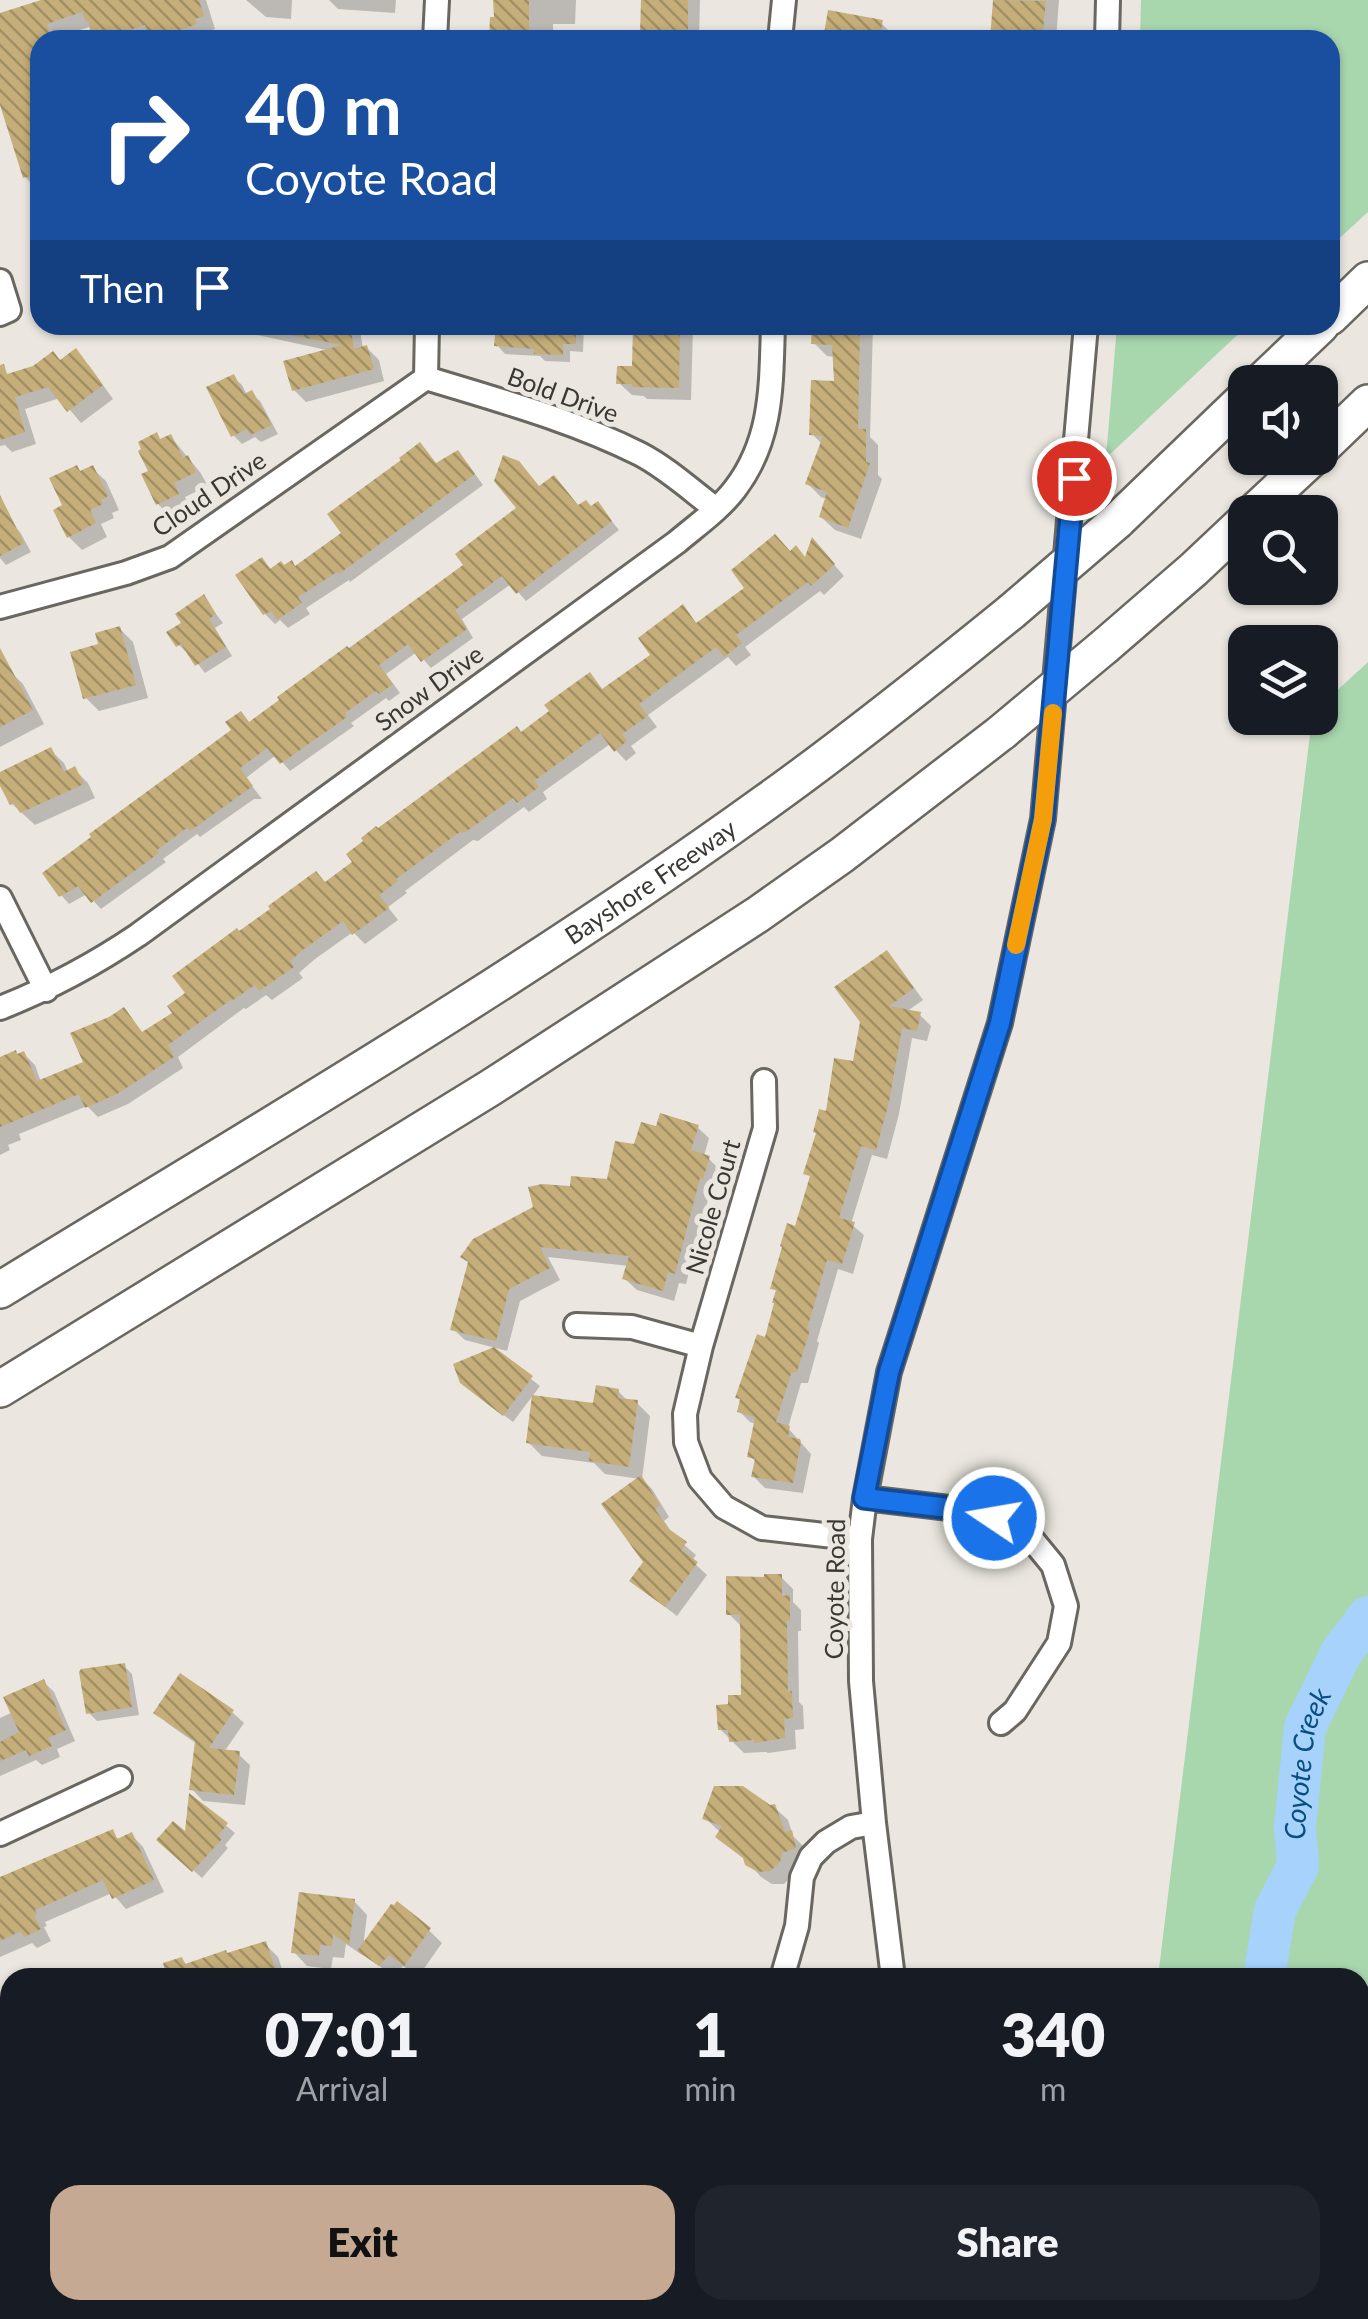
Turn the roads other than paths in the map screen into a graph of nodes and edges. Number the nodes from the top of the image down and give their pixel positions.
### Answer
1 (436, 0) edge
2 (784, 0) edge
3 (1108, 0) edge
4 (435, 30) edge
5 (781, 30) edge
6 (1108, 30) edge
7 (1368, 280) edge
8 (0, 281) edge
9 (1340, 307) edge
10 (0, 314) edge
11 (427, 335) edge
12 (772, 335) edge
13 (1085, 335) edge
14 (1310, 335) edge
15 (1279, 365) edge
16 (426, 378) junction
17 (1368, 403) edge
18 (1228, 414) edge
19 (1338, 432) edge
20 (1294, 475) edge
21 (1272, 495) edge
22 (716, 510) junction
23 (1228, 537) edge
24 (0, 607) edge
25 (0, 898) edge
26 (46, 990) junction
27 (0, 1008) edge
28 (764, 1081) dead end
29 (0, 1290) edge
30 (576, 1325) dead end
31 (701, 1346) junction
32 (0, 1388) edge
33 (864, 1498) junction
34 (860, 1539) junction
35 (1001, 1723) dead end
36 (120, 1778) dead end
37 (874, 1824) junction
38 (0, 1834) edge
39 (785, 1968) edge
40 (891, 1968) edge

1 - 4 street
2 - 5 street
3 - 6 street
7 - 9 highway
8 - 10 street
11 - 16 street
12 - 22 street, Snow Drive
13 - 33 street, Coyote Road
14 - 15 highway
16 - 22 street, Bold Drive
16 - 24 street, Cloud Drive
17 - 19 highway
18 - 29 highway, Bayshore Freeway, bridge
20 - 21 highway
22 - 26 street, Snow Drive
23 - 32 highway, bridge
25 - 26 street
26 - 27 street, Snow Drive
28 - 31 street, Nicole Court
30 - 31 street
31 - 34 street, Nicole Court
33 - 34 street, Coyote Road
33 - 35 street
34 - 37 street, Coyote Road
36 - 38 street
37 - 39 street
37 - 40 street, Coyote Road

